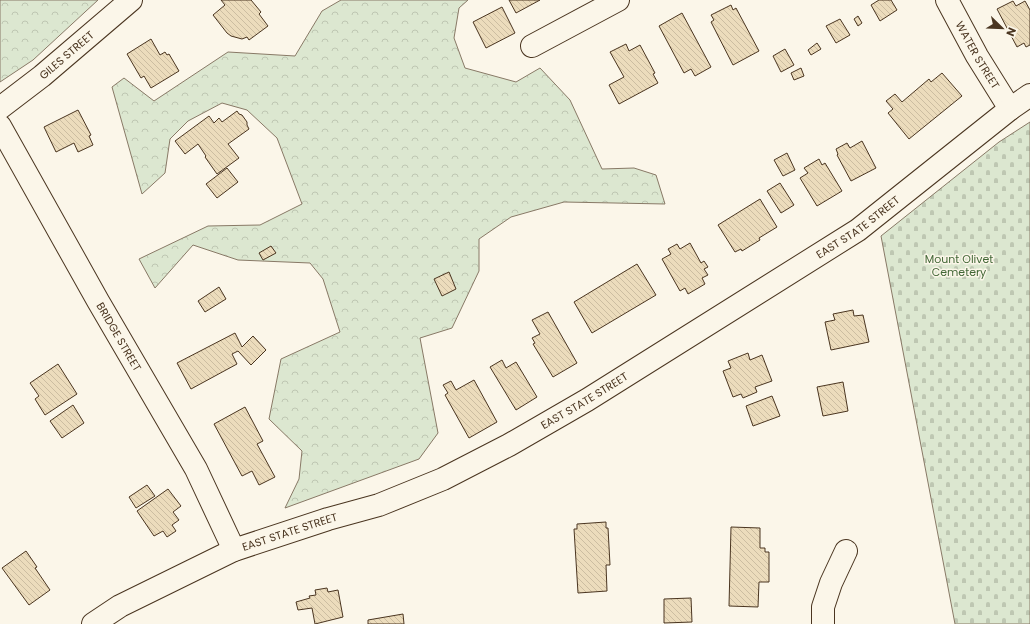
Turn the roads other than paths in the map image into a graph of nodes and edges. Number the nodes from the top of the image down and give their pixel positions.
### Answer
1 (131, 0) edge
2 (618, 0) edge
3 (947, 0) edge
4 (532, 46) dead end
5 (1030, 95) edge
6 (0, 108) edge
7 (1010, 109) junction
8 (0, 126) edge
9 (234, 550) junction
10 (846, 551) dead end
11 (93, 624) edge
12 (823, 624) edge

1 - 6 main road, GILES STREET
2 - 4 main road
3 - 7 main road, WATER STREET
5 - 7 main road, EAST STATE STREET
7 - 9 main road, EAST STATE STREET
8 - 9 main road, BRIDGE STREET
9 - 11 main road, EAST STATE STREET
10 - 12 main road

